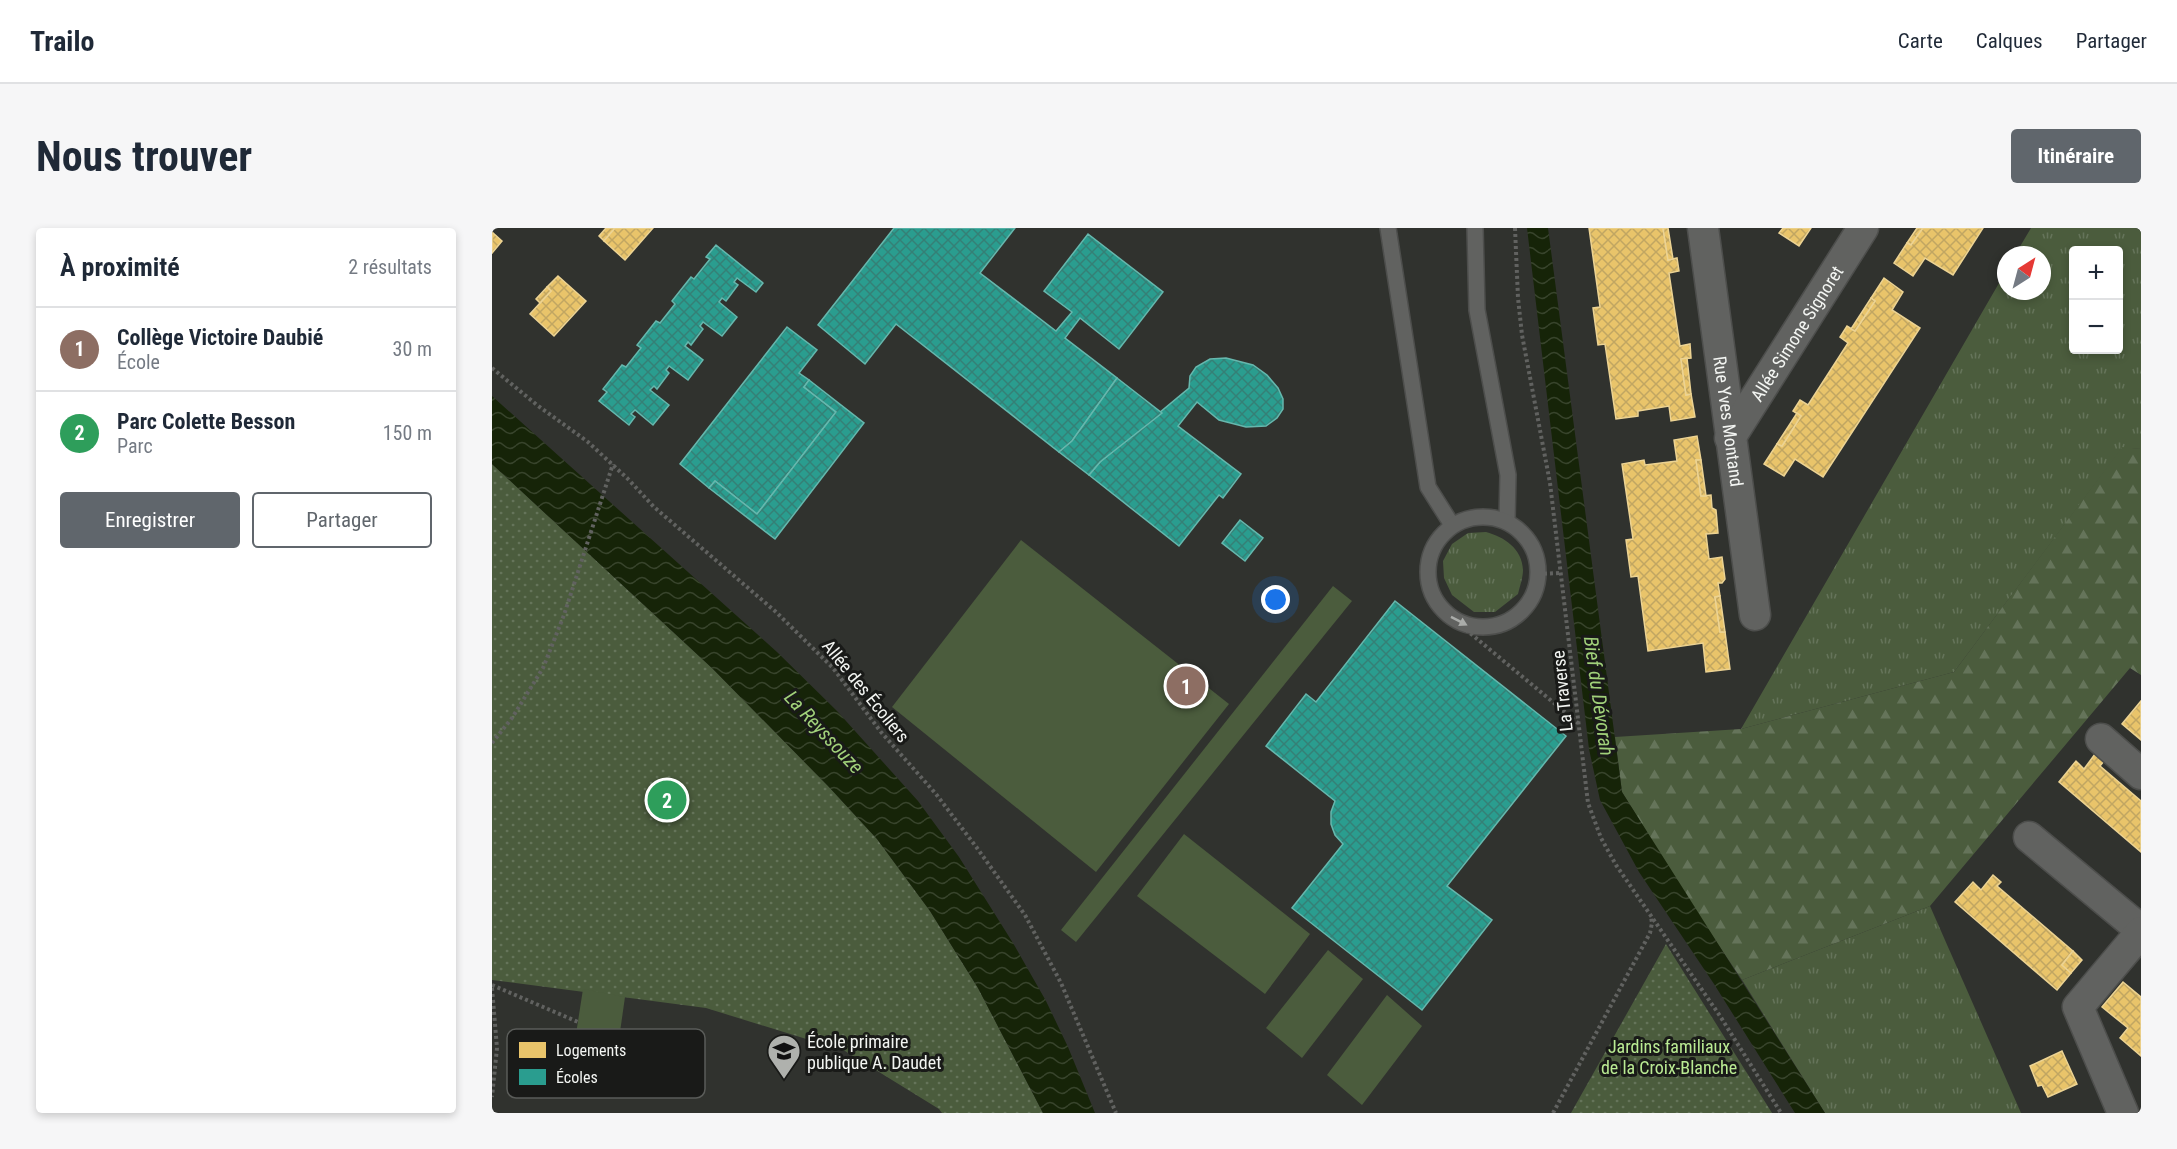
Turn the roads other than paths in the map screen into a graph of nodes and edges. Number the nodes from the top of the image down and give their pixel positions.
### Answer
1 (1388, 228) edge
2 (1475, 228) edge
3 (1703, 228) edge
4 (1863, 228) edge
5 (1730, 438) junction
6 (1507, 521) junction
7 (1452, 525) junction
8 (1755, 615) dead end
9 (2101, 740) dead end
10 (2141, 774) edge
11 (2029, 837) dead end
12 (2141, 931) edge
13 (2123, 1113) edge

1 - 7 lane
2 - 6 lane
3 - 5 street, Rue Yves Montand
4 - 5 street, Allée Simone Signoret
5 - 8 street, Rue Yves Montand
6 - 7 lane
7 -> 6 lane
9 - 10 street
11 - 12 street
12 - 13 street

